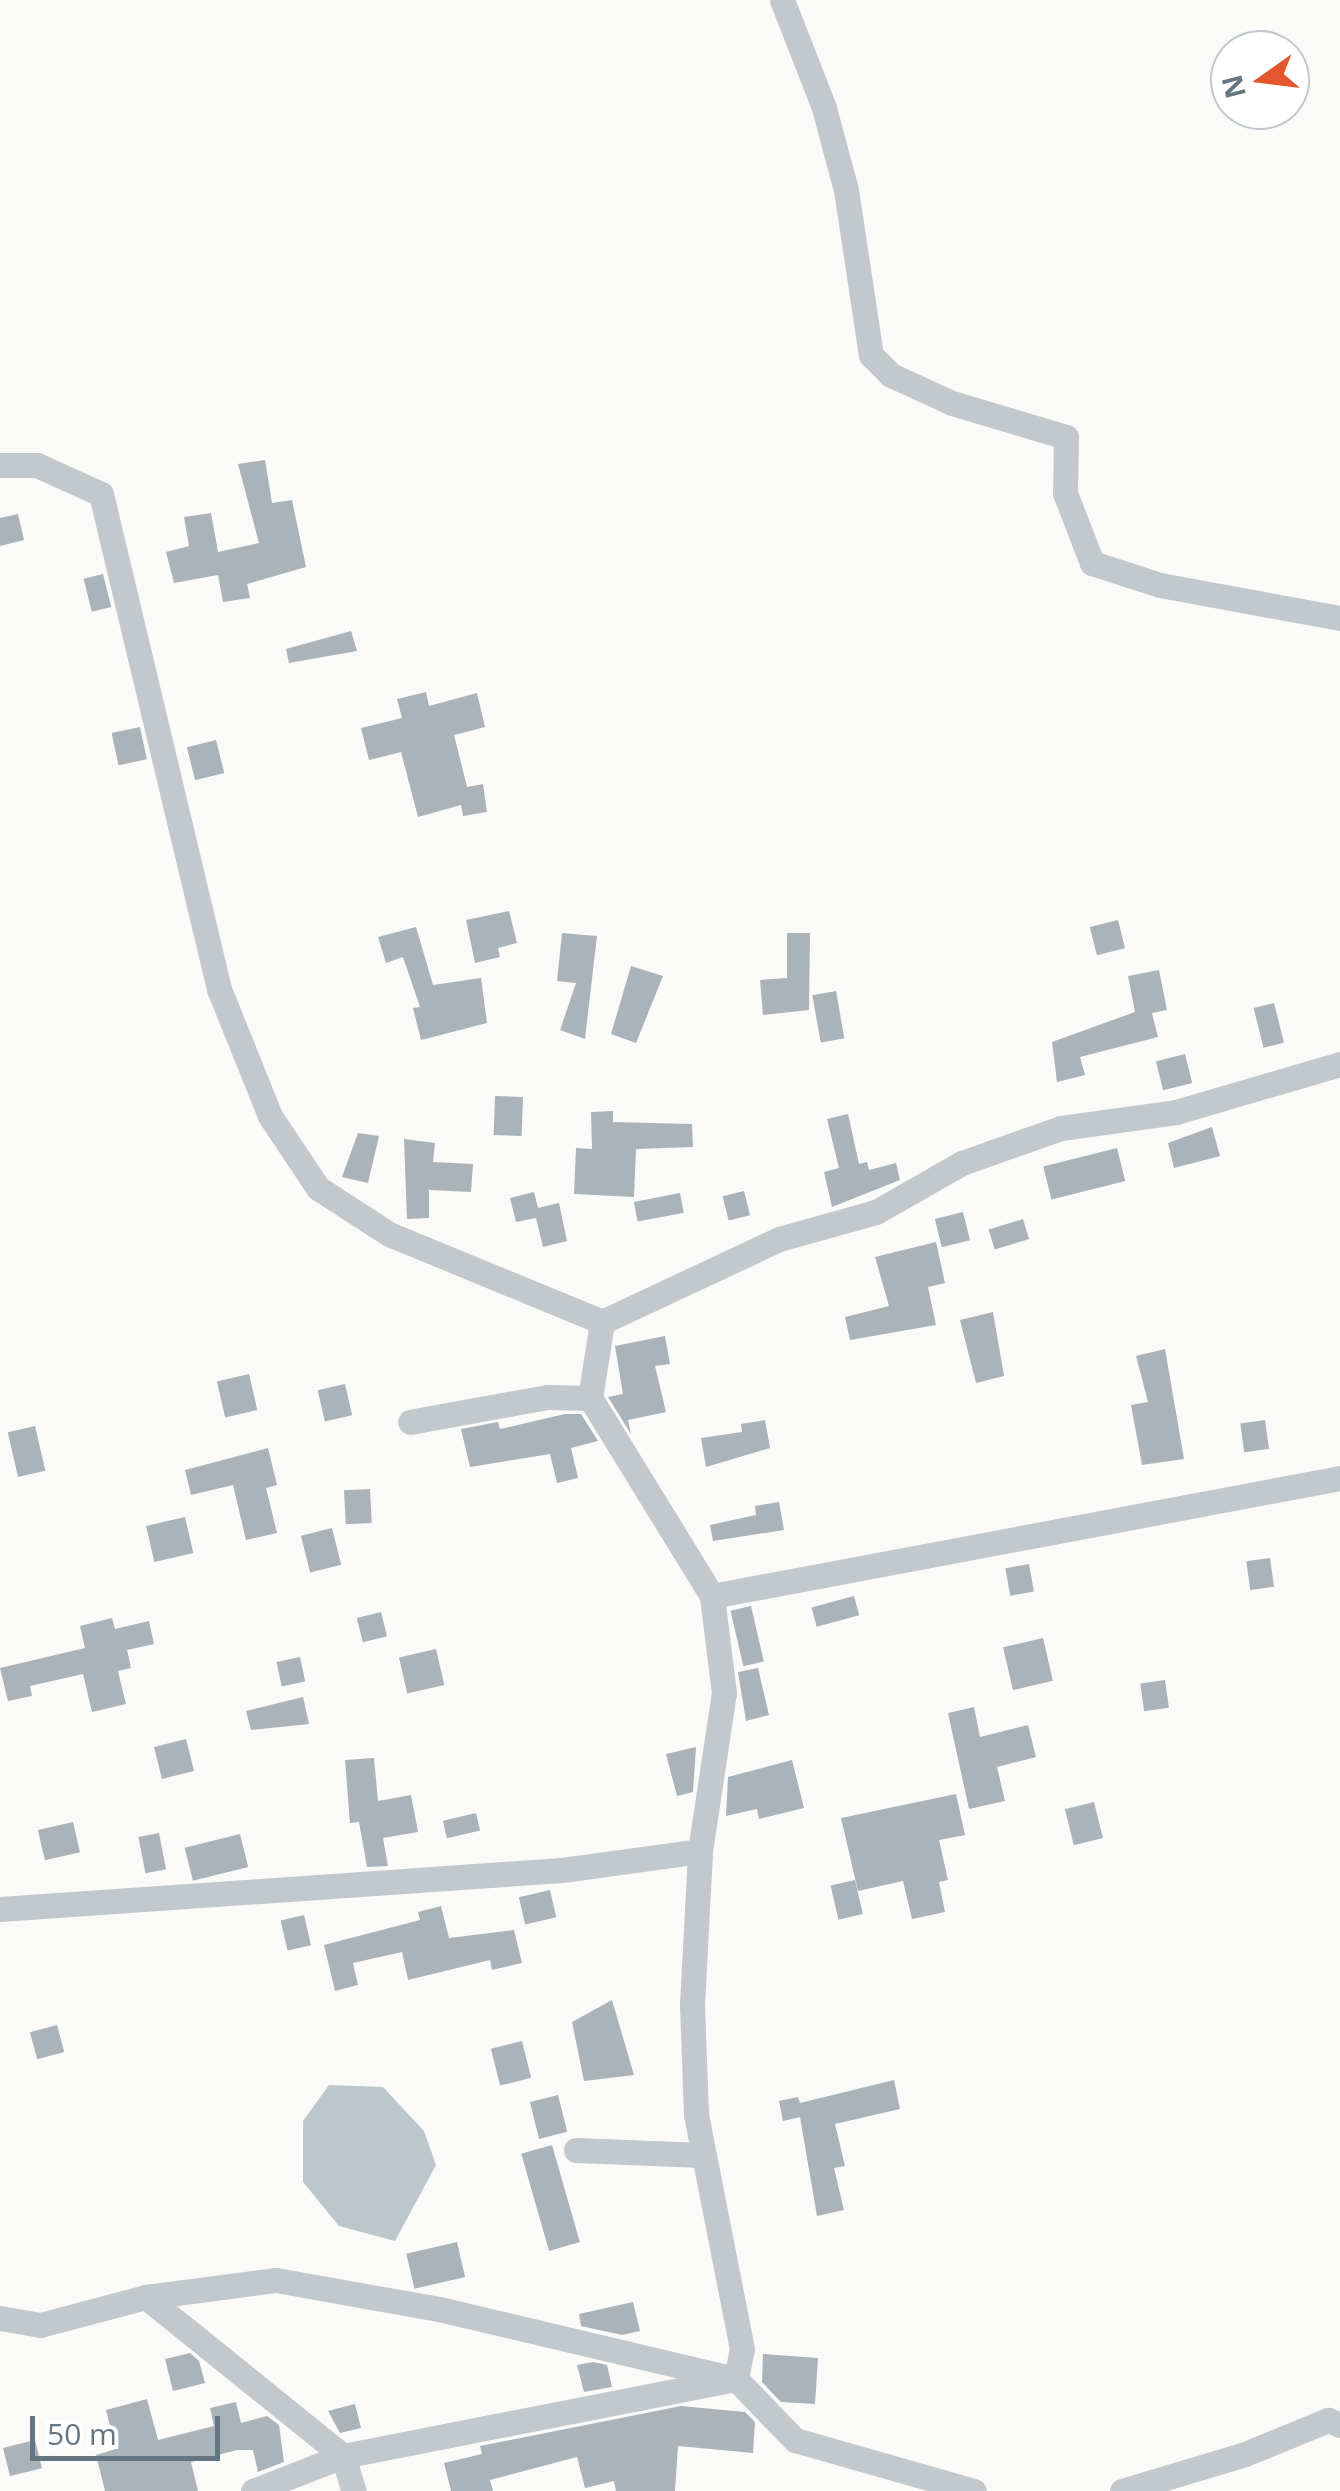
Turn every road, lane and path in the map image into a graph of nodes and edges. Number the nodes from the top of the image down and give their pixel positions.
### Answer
1 (782, 0) edge
2 (0, 465) edge
3 (1340, 618) edge
4 (1340, 1064) edge
5 (602, 1322) junction
6 (590, 1398) junction
7 (410, 1422) dead end
8 (1340, 1478) edge
9 (712, 1596) junction
10 (700, 1851) junction
11 (0, 1909) edge
12 (576, 2150) dead end
13 (703, 2154) junction
14 (146, 2297) junction
15 (0, 2318) edge
16 (736, 2379) junction
17 (1336, 2421) edge
18 (343, 2456) junction
19 (253, 2491) edge
20 (354, 2491) edge
21 (974, 2491) edge
22 (1122, 2491) edge

1 - 3 street
2 - 5 street
4 - 5 street
5 - 6 street
6 - 7 street
6 - 9 street
8 - 9 street
9 - 10 street
10 - 11 street
10 - 13 street
12 - 13 street
13 - 16 street
14 - 15 street
14 - 16 street
14 - 18 street
16 - 18 street
16 - 21 street
17 - 22 street
18 - 19 street
18 - 20 street

